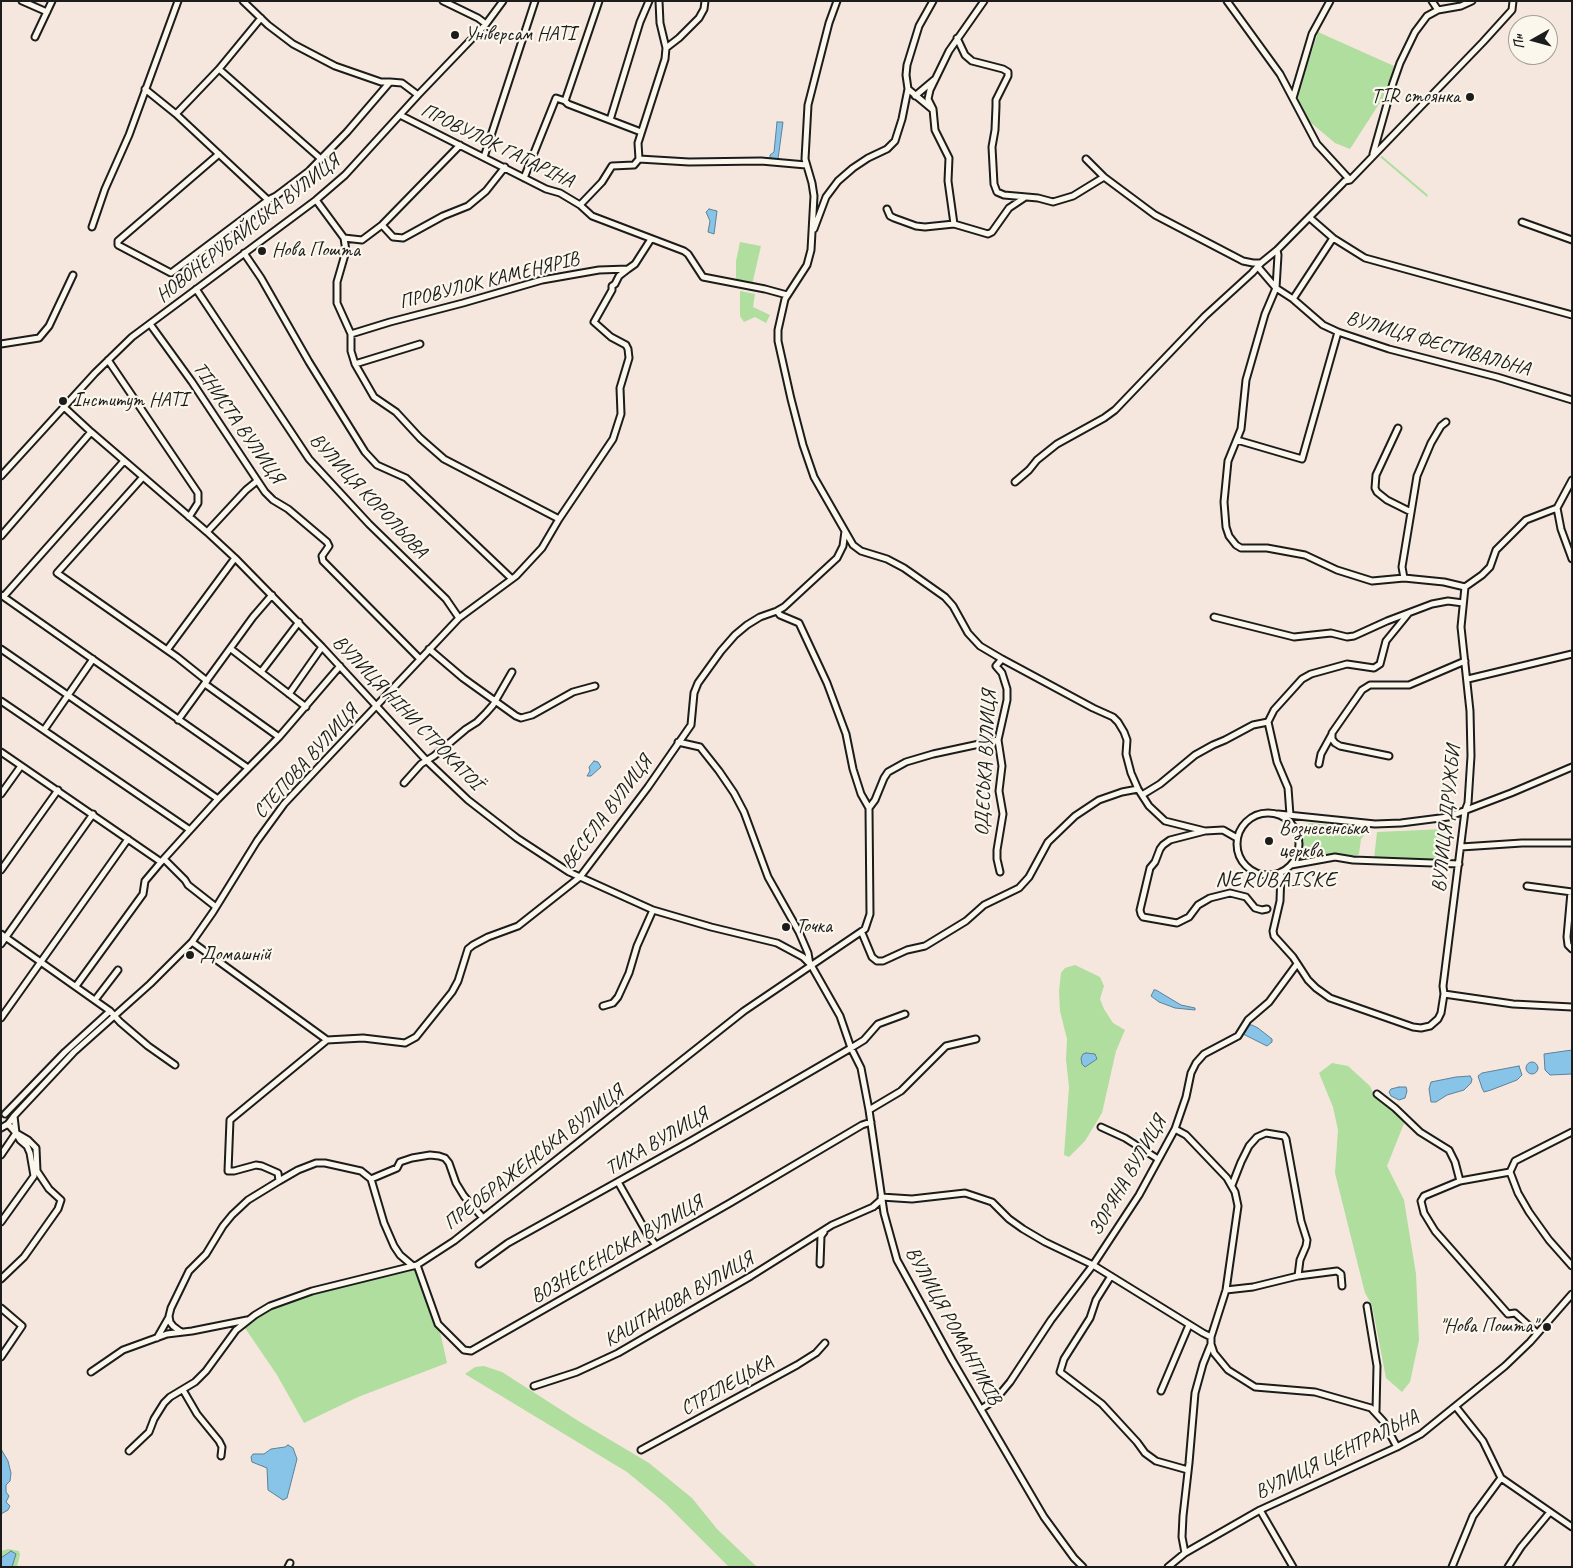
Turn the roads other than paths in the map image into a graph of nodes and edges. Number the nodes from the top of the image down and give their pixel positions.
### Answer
1 (22, 1) edge
2 (52, 1) edge
3 (178, 1) edge
4 (243, 1) edge
5 (443, 1) edge
6 (503, 1) edge
7 (535, 1) edge
8 (599, 1) edge
9 (649, 1) edge
10 (659, 1) edge
11 (705, 1) edge
12 (837, 1) edge
13 (934, 1) edge
14 (984, 1) edge
15 (1227, 1) edge
16 (1330, 1) edge
17 (1432, 1) edge
18 (1472, 1) edge
19 (1513, 1) edge
20 (1438, 10) junction
21 (47, 12) junction
22 (261, 18) junction
23 (486, 24) junction
24 (35, 37) dead end
25 (957, 38) junction
26 (666, 48) junction
27 (219, 69) junction
28 (937, 77) junction
29 (392, 82) junction
30 (145, 89) junction
31 (908, 90) junction
32 (418, 95) junction
33 (915, 96) junction
34 (1293, 98) junction
35 (564, 101) junction
36 (932, 109) junction
37 (176, 114) junction
38 (400, 115) junction
39 (610, 120) junction
40 (641, 132) junction
41 (460, 145) junction
42 (219, 154) junction
43 (484, 156) junction
44 (1373, 156) junction
45 (639, 159) junction
46 (1086, 159) dead end
47 (321, 160) junction
48 (806, 165) junction
49 (505, 167) junction
50 (1104, 177) junction
51 (524, 178) junction
52 (1350, 180) junction
53 (1025, 198) junction
54 (268, 200) junction
55 (316, 200) junction
56 (580, 205) junction
57 (887, 209) dead end
58 (1310, 218) junction
59 (1522, 222) dead end
60 (954, 224) junction
61 (382, 225) junction
62 (92, 227) dead end
63 (812, 231) junction
64 (344, 238) junction
65 (1333, 238) junction
66 (651, 239) junction
67 (1572, 240) edge
68 (1277, 250) junction
69 (244, 252) junction
70 (1259, 265) junction
71 (628, 269) junction
72 (73, 275) dead end
73 (1276, 288) junction
74 (196, 289) junction
75 (787, 295) junction
76 (1293, 299) junction
77 (1572, 315) edge
78 (150, 324) junction
79 (1338, 332) junction
80 (351, 334) junction
81 (1, 344) edge
82 (420, 344) dead end
83 (108, 360) junction
84 (355, 364) junction
85 (1572, 400) edge
86 (64, 406) junction
87 (1446, 422) dead end
88 (1398, 428) dead end
89 (90, 432) junction
90 (1237, 440) junction
91 (124, 461) junction
92 (1, 476) edge
93 (143, 477) junction
94 (1572, 480) edge
95 (257, 481) junction
96 (1015, 482) dead end
97 (1556, 508) junction
98 (1411, 512) junction
99 (189, 517) junction
100 (559, 519) junction
101 (845, 531) junction
102 (207, 532) junction
103 (1, 536) edge
104 (853, 545) junction
105 (843, 546) junction
106 (235, 558) junction
107 (1572, 559) edge
108 (1404, 578) junction
109 (512, 579) junction
110 (1465, 587) junction
111 (272, 595) junction
112 (3, 596) edge
113 (1463, 603) junction
114 (777, 611) junction
115 (1408, 614) junction
116 (1214, 617) dead end
117 (459, 618) junction
118 (299, 622) junction
119 (322, 647) junction
120 (230, 648) junction
121 (1, 649) edge
122 (429, 649) junction
123 (167, 650) junction
124 (1572, 654) edge
125 (93, 659) junction
126 (420, 659) junction
127 (1002, 659) junction
128 (1466, 661) junction
129 (340, 666) junction
130 (261, 672) junction
131 (512, 672) dead end
132 (1468, 679) junction
133 (206, 682) junction
134 (594, 686) dead end
135 (289, 694) junction
136 (69, 695) junction
137 (1, 701) edge
138 (495, 701) junction
139 (377, 706) junction
140 (306, 707) junction
141 (178, 720) junction
142 (1268, 722) junction
143 (44, 730) junction
144 (1332, 733) junction
145 (279, 737) junction
146 (998, 740) junction
147 (678, 742) junction
148 (1, 752) edge
149 (1389, 756) dead end
150 (427, 761) junction
151 (1319, 764) dead end
152 (21, 766) junction
153 (1572, 767) edge
154 (248, 768) junction
155 (404, 783) dead end
156 (1138, 789) junction
157 (58, 790) junction
158 (1, 794) edge
159 (1142, 795) junction
160 (218, 799) junction
161 (869, 808) junction
162 (1466, 811) junction
163 (93, 814) junction
164 (1278, 814) junction
165 (1290, 815) junction
166 (190, 830) junction
167 (1205, 831) junction
168 (1237, 838) junction
169 (128, 839) junction
170 (1572, 843) edge
171 (1461, 847) junction
172 (163, 860) junction
173 (1459, 864) junction
174 (1291, 865) junction
175 (1, 870) edge
176 (1000, 872) dead end
177 (1281, 872) junction
178 (580, 877) junction
179 (1527, 886) dead end
180 (1571, 892) edge
181 (1278, 903) junction
182 (216, 907) junction
183 (1267, 909) junction
184 (653, 910) junction
185 (1277, 914) junction
186 (862, 933) junction
187 (4, 936) edge
188 (192, 942) junction
189 (1, 944) edge
190 (1572, 949) edge
191 (41, 962) junction
192 (1297, 964) junction
193 (811, 965) junction
194 (118, 970) dead end
195 (76, 986) junction
196 (1444, 994) junction
197 (95, 1000) junction
198 (603, 1006) dead end
199 (1572, 1007) edge
200 (110, 1011) junction
201 (905, 1014) dead end
202 (116, 1016) junction
203 (1, 1018) edge
204 (976, 1039) dead end
205 (327, 1040) junction
206 (851, 1048) junction
207 (175, 1065) dead end
208 (1377, 1094) dead end
209 (869, 1110) junction
210 (5, 1114) dead end
211 (14, 1116) junction
212 (871, 1122) junction
213 (8, 1124) junction
214 (1101, 1127) dead end
215 (1, 1128) edge
216 (1175, 1128) junction
217 (1572, 1132) edge
218 (16, 1133) junction
219 (1, 1155) edge
220 (1158, 1159) junction
221 (1510, 1172) junction
222 (370, 1179) junction
223 (279, 1180) junction
224 (1460, 1181) junction
225 (618, 1182) junction
226 (1232, 1185) junction
227 (881, 1199) junction
228 (483, 1218) junction
229 (1, 1222) edge
230 (825, 1230) junction
231 (656, 1245) junction
232 (479, 1264) dead end
233 (820, 1264) dead end
234 (1093, 1265) junction
235 (415, 1266) junction
236 (1572, 1266) edge
237 (1111, 1276) junction
238 (1298, 1276) junction
239 (1, 1279) edge
240 (1342, 1286) dead end
241 (1226, 1290) junction
242 (1572, 1294) edge
243 (1367, 1306) dead end
244 (1, 1308) edge
245 (169, 1316) junction
246 (249, 1320) junction
247 (1189, 1325) junction
248 (181, 1332) junction
249 (1537, 1333) junction
250 (1211, 1337) junction
251 (157, 1338) junction
252 (825, 1343) dead end
253 (1211, 1344) junction
254 (1, 1357) edge
255 (91, 1372) dead end
256 (534, 1386) dead end
257 (183, 1390) junction
258 (1161, 1391) dead end
259 (1456, 1407) junction
260 (981, 1409) junction
261 (1376, 1412) junction
262 (1397, 1447) junction
263 (641, 1450) dead end
264 (129, 1452) dead end
265 (222, 1456) dead end
266 (1188, 1470) junction
267 (1501, 1478) junction
268 (1260, 1510) junction
269 (1550, 1512) junction
270 (1572, 1527) edge
271 (1185, 1553) junction
272 (1083, 1567) edge
273 (1168, 1567) edge
274 (1293, 1567) edge
275 (1452, 1567) edge
276 (1508, 1567) edge

1 - 21 street
2 - 21 street
3 - 30 street
4 - 22 street
5 - 23 street
6 - 23 street, НОВОНЕРУБАЙСЬКА ВУЛИЦЯ
7 - 43 street
8 - 35 street
9 - 39 street
10 - 26 street
11 - 26 street
12 - 48 street
13 - 31 street
14 - 25 street
15 - 34 street
16 - 34 street
17 - 20 street
18 - 20 street
19 - 44 street
20 - 44 street
21 - 24 street
22 - 27 street
22 - 29 street
23 - 32 street, НОВОНЕРУБАЙСЬКА ВУЛИЦЯ
25 - 28 street
25 - 53 street
26 - 40 street
27 - 37 street
27 - 47 street
28 - 33 street
28 - 36 street
29 - 32 street
29 - 47 street
30 - 37 street
30 - 62 street
31 - 33 street
31 - 63 street
32 - 38 street, НОВОНЕРУБАЙСЬКА ВУЛИЦЯ
33 - 36 street
34 - 52 street
35 - 39 street
35 - 51 street
36 - 60 street
37 - 42 street
38 - 41 street, ПРОВУЛОК ГАГАРІНА
38 - 55 street, НОВОНЕРУБАЙСЬКА ВУЛИЦЯ
39 - 40 street
40 - 45 street
41 - 43 street, ПРОВУЛОК ГАГАРІНА
41 - 61 street
42 - 54 street
42 - 54 street
43 - 49 street, ПРОВУЛОК ГАГАРІНА
44 - 52 street
45 - 48 street
45 - 56 street
46 - 50 street
47 - 54 street
48 - 63 street
49 - 51 street, ПРОВУЛОК ГАГАРІНА
49 - 61 street
50 - 53 street
50 - 70 street
51 - 56 street, ПРОВУЛОК ГАГАРІНА
52 - 58 street
53 - 60 street
55 - 64 street
55 - 69 street, НОВОНЕРУБАЙСЬКА ВУЛИЦЯ
56 - 66 street, ПРОВУЛОК ГАГАРІНА
57 - 60 street
58 - 65 street
58 - 68 street
59 - 67 street
61 - 64 street
63 - 75 street
64 - 80 street
65 - 76 street
65 - 77 street
66 - 71 street
66 - 75 street, ПРОВУЛОК ГАГАРІНА
68 - 70 street
68 - 73 street
69 - 74 street, НОВОНЕРУБАЙСЬКА ВУЛИЦЯ
69 - 109 street
70 - 73 street, ВУЛИЦЯ ФЕСТИВАЛЬНА
70 - 96 street
71 - 80 street, ПРОВУЛОК КАМЕНЯРІВ
71 - 100 street, СТЕПОВА ВУЛИЦЯ
72 - 81 street
73 - 76 street, ВУЛИЦЯ ФЕСТИВАЛЬНА
73 - 90 street
74 - 78 street, НОВОНЕРУБАЙСЬКА ВУЛИЦЯ
74 - 117 street, ВУЛИЦЯ КОРОЛЬОВА
75 - 101 street
76 - 79 street, ВУЛИЦЯ ФЕСТИВАЛЬНА
78 - 83 street, НОВОНЕРУБАЙСЬКА ВУЛИЦЯ
78 - 95 street, ТІНИСТА ВУЛИЦЯ
79 - 85 street, ВУЛИЦЯ ФЕСТИВАЛЬНА
79 - 90 street
80 - 84 street
82 - 84 street
83 - 86 street, НОВОНЕРУБАЙСЬКА ВУЛИЦЯ
83 - 99 street
84 - 100 street
86 - 89 street, ВУЛИЦЯ НІНИ СТРОКАТОЇ
86 - 92 street, НОВОНЕРУБАЙСЬКА ВУЛИЦЯ
87 - 98 street
88 - 98 street
89 - 91 street, ВУЛИЦЯ НІНИ СТРОКАТОЇ
89 - 103 street
90 - 108 street
91 - 93 street, ВУЛИЦЯ НІНИ СТРОКАТОЇ
91 - 112 street
93 - 99 street, ВУЛИЦЯ НІНИ СТРОКАТОЇ
93 - 123 street
94 - 97 street
95 - 102 street
95 - 126 street, ТІНИСТА ВУЛИЦЯ
97 - 107 street
97 - 110 street
98 - 108 street
99 - 102 street, ВУЛИЦЯ НІНИ СТРОКАТОЇ
100 - 109 street, СТЕПОВА ВУЛИЦЯ
101 - 104 street
101 - 105 street, ВЕСЕЛА ВУЛИЦЯ
102 - 106 street, ВУЛИЦЯ НІНИ СТРОКАТОЇ
104 - 105 street
104 - 127 street
105 - 114 street, ВЕСЕЛА ВУЛИЦЯ
106 - 111 street, ВУЛИЦЯ НІНИ СТРОКАТОЇ
106 - 123 street
108 - 110 street
109 - 117 street, СТЕПОВА ВУЛИЦЯ
110 - 113 street, ВУЛИЦЯ ДРУЖБИ
111 - 118 street, ВУЛИЦЯ НІНИ СТРОКАТОЇ
111 - 120 street
112 - 125 street
113 - 115 street
113 - 128 street, ВУЛИЦЯ ДРУЖБИ
114 - 147 street, ВЕСЕЛА ВУЛИЦЯ
114 - 161 street
115 - 116 street
115 - 142 street
117 - 122 street, СТЕПОВА ВУЛИЦЯ
118 - 119 street, ВУЛИЦЯ НІНИ СТРОКАТОЇ
118 - 130 street
119 - 129 street, ВУЛИЦЯ НІНИ СТРОКАТОЇ
119 - 135 street
120 - 130 street
120 - 133 street
121 - 136 street
122 - 126 street, СТЕПОВА ВУЛИЦЯ
122 - 138 street
123 - 133 street
124 - 132 street
125 - 136 street
125 - 141 street
126 - 139 street, СТЕПОВА ВУЛИЦЯ
127 - 146 street, ОДЕСЬКА ВУЛИЦЯ
127 - 156 street
128 - 132 street, ВУЛИЦЯ ДРУЖБИ
128 - 144 street
129 - 139 street, ВУЛИЦЯ НІНИ СТРОКАТОЇ
129 - 140 street
130 - 135 street
131 - 138 street
132 - 162 street, ВУЛИЦЯ ДРУЖБИ
133 - 141 street
133 - 145 street
134 - 138 street
135 - 140 street
136 - 143 street
136 - 160 street
137 - 143 street
138 - 150 street
139 - 150 street, ВУЛИЦЯ НІНИ СТРОКАТОЇ
139 - 182 street, СТЕПОВА ВУЛИЦЯ
140 - 145 street
141 - 154 street
142 - 159 street
142 - 165 street
143 - 166 street
144 - 149 street
144 - 151 street
145 - 154 street
146 - 161 street
146 - 176 street, ОДЕСЬКА ВУЛИЦЯ
147 - 178 street, ВЕСЕЛА ВУЛИЦЯ
147 - 193 street
148 - 152 street
150 - 155 street
150 - 178 street, ВУЛИЦЯ НІНИ СТРОКАТОЇ
152 - 157 street
152 - 158 street
153 - 162 street
154 - 160 street
156 - 159 street
156 - 186 street
157 - 163 street
157 - 175 street
159 - 167 street
160 - 166 street
161 - 186 street
162 - 165 street
162 - 171 street, ВУЛИЦЯ ДРУЖБИ
163 - 169 street
163 - 187 street
164 - 165 street
164 - 168 street
164 - 174 street
166 - 172 street
167 - 168 street
167 - 183 street
168 - 177 street
169 - 172 street
169 - 191 street
170 - 171 street
171 - 173 street, ВУЛИЦЯ ДРУЖБИ
172 - 182 street
172 - 195 street
173 - 174 street
173 - 196 street, ВУЛИЦЯ ДРУЖБИ
174 - 177 street
177 - 181 street
178 - 184 street, ВУЛИЦЯ НІНИ СТРОКАТОЇ
178 - 205 street, ВЕСЕЛА ВУЛИЦЯ
179 - 180 street
180 - 190 street
181 - 183 street
181 - 185 street
182 - 188 street, СТЕПОВА ВУЛИЦЯ
183 - 185 street
184 - 193 street, ВУЛИЦЯ НІНИ СТРОКАТОЇ
184 - 198 street
185 - 192 street
186 - 193 street, ПРЕОБРАЖЕНСЬКА ВУЛИЦЯ
187 - 189 street
187 - 191 street
188 - 202 street, СТЕПОВА ВУЛИЦЯ
188 - 205 street
191 - 195 street
191 - 203 street
192 - 196 street, ВУЛИЦЯ ДРУЖБИ
192 - 216 street, ЗОРЯНА ВУЛИЦЯ
193 - 206 street, ВУЛИЦЯ РОМАНТИКІВ
193 - 228 street, ПРЕОБРАЖЕНСЬКА ВУЛИЦЯ
194 - 197 street
195 - 197 street
196 - 199 street
197 - 200 street
200 - 202 street
200 - 210 street
201 - 206 street, ТИХА ВУЛИЦЯ
202 - 207 street
202 - 211 street, СТЕПОВА ВУЛИЦЯ
204 - 209 street
205 - 223 street
206 - 209 street, ВУЛИЦЯ РОМАНТИКІВ
206 - 225 street, ТИХА ВУЛИЦЯ
208 - 224 street
209 - 212 street, ВУЛИЦЯ РОМАНТИКІВ
211 - 213 street, СТЕПОВА ВУЛИЦЯ
211 - 218 street
212 - 227 street, ВУЛИЦЯ РОМАНТИКІВ
212 - 231 street, ВОЗНЕСЕНСЬКА ВУЛИЦЯ
213 - 215 street
213 - 218 street
214 - 220 street
216 - 220 street, ЗОРЯНА ВУЛИЦЯ
216 - 226 street
217 - 221 street
218 - 219 street
218 - 229 street
218 - 239 street
220 - 234 street, ЗОРЯНА ВУЛИЦЯ
221 - 224 street
221 - 236 street
222 - 223 street
222 - 228 street
222 - 235 street
223 - 245 street
224 - 249 street
225 - 231 street
225 - 232 street, ТИХА ВУЛИЦЯ
226 - 238 street
226 - 241 street
227 - 230 street, КАШТАНОВА ВУЛИЦЯ
227 - 234 street
227 - 260 street, ВУЛИЦЯ РОМАНТИКІВ
228 - 235 street, ПРЕОБРАЖЕНСЬКА ВУЛИЦЯ
230 - 233 street
230 - 256 street, КАШТАНОВА ВУЛИЦЯ
231 - 235 street, ВОЗНЕСЕНСЬКА ВУЛИЦЯ
234 - 237 street
234 - 260 street, ЗОРЯНА ВУЛИЦЯ
235 - 246 street, ПРЕОБРАЖЕНСЬКА ВУЛИЦЯ
237 - 247 street
237 - 266 street
238 - 240 street
238 - 241 street
241 - 250 street
242 - 249 street, ВУЛИЦЯ ЦЕНТРАЛЬНА
243 - 261 street
244 - 254 street
245 - 248 street
245 - 251 street
246 - 248 street, ПРЕОБРАЖЕНСЬКА ВУЛИЦЯ
246 - 257 street, ПРЕОБРАЖЕНСЬКА ВУЛИЦЯ
247 - 250 street
247 - 258 street
248 - 251 street, ПРЕОБРАЖЕНСЬКА ВУЛИЦЯ
249 - 259 street, ВУЛИЦЯ ЦЕНТРАЛЬНА
250 - 253 street
251 - 255 street, ПРЕОБРАЖЕНСЬКА ВУЛИЦЯ
252 - 263 street, СТРІЛЕЦЬКА
253 - 261 street
253 - 266 street
257 - 264 street, ПРЕОБРАЖЕНСЬКА ВУЛИЦЯ
257 - 265 street
259 - 262 street, ВУЛИЦЯ ЦЕНТРАЛЬНА
259 - 267 street
260 - 272 street, ВУЛИЦЯ РОМАНТИКІВ
261 - 262 street
262 - 268 street, ВУЛИЦЯ ЦЕНТРАЛЬНА
266 - 271 street
267 - 269 street
267 - 275 street
268 - 271 street, ВУЛИЦЯ ЦЕНТРАЛЬНА
268 - 274 street
269 - 270 street
269 - 276 street
271 - 273 street, ВУЛИЦЯ ЦЕНТРАЛЬНА

